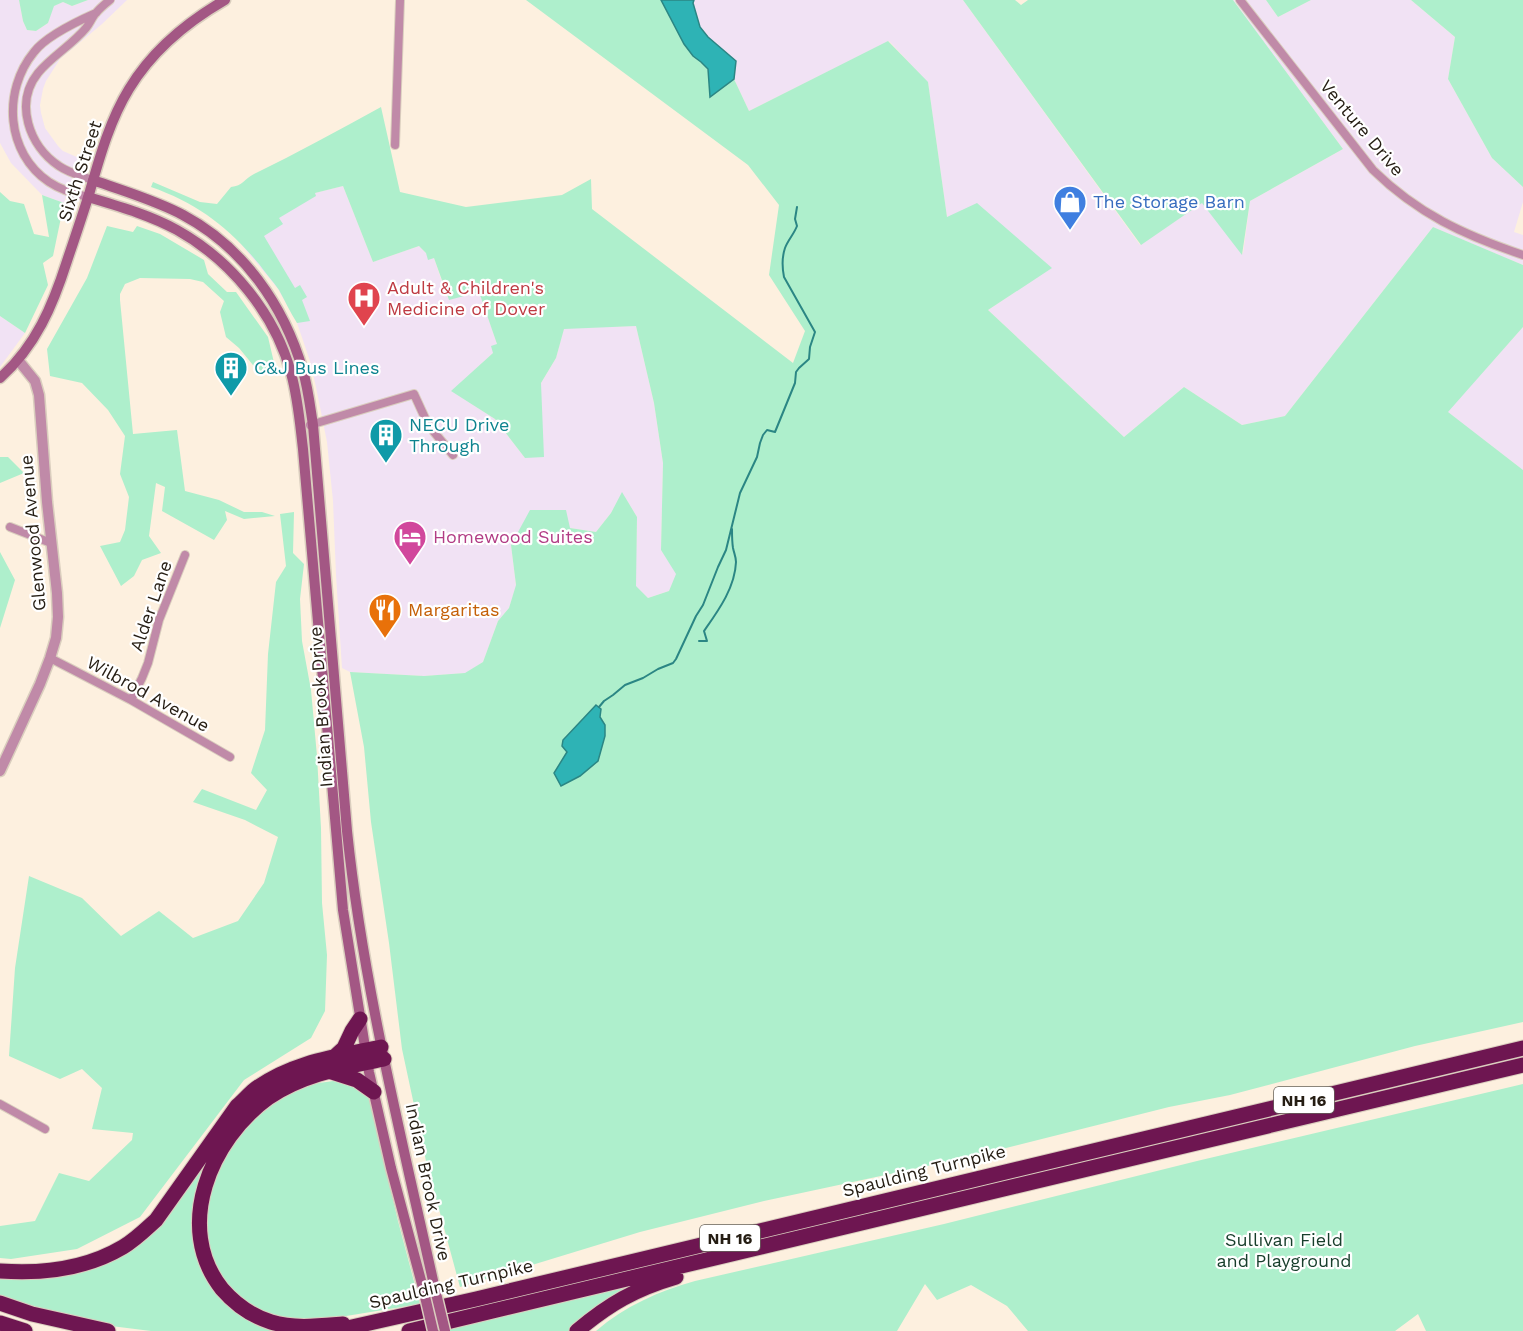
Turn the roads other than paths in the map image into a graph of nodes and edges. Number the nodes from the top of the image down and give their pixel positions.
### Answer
1 (110, 0) edge
2 (225, 0) edge
3 (400, 0) edge
4 (1240, 0) edge
5 (96, 13) junction
6 (395, 145) dead end
7 (93, 180) junction
8 (88, 197) junction
9 (1523, 255) edge
10 (18, 360) junction
11 (0, 378) edge
12 (313, 424) junction
13 (300, 427) junction
14 (453, 455) dead end
15 (10, 527) dead end
16 (51, 543) junction
17 (185, 555) dead end
18 (50, 658) junction
19 (131, 700) junction
20 (230, 757) dead end
21 (0, 771) edge
22 (360, 1019) junction
23 (1523, 1048) edge
24 (383, 1053) junction
25 (367, 1056) junction
26 (331, 1065) junction
27 (1523, 1065) edge
28 (374, 1092) junction
29 (0, 1104) edge
30 (45, 1129) dead end
31 (733, 1254) junction
32 (0, 1271) edge
33 (428, 1286) junction
34 (0, 1303) edge
35 (376, 1322) junction
36 (0, 1323) edge
37 (25, 1331) edge
38 (108, 1331) edge
39 (334, 1331) edge
40 (409, 1331) edge
41 (433, 1331) edge
42 (445, 1331) edge
43 (576, 1331) edge

1 - 5 street
2 - 7 main road, Sixth Street
3 - 6 street
4 - 9 street, Venture Drive
5 - 7 street
5 - 8 street
7 - 8 main road, Sixth Street
7 - 12 main road, Indian Brook Drive
8 - 10 main road, Sixth Street
8 - 13 main road, Indian Brook Drive
10 - 11 main road, Sixth Street
10 - 16 street, Glenwood Avenue
12 - 13 street
12 - 14 street
12 - 24 main road, Indian Brook Drive
13 - 22 main road, Indian Brook Drive
15 - 16 street
16 - 18 street, Glenwood Avenue
17 - 19 street, Alder Lane
18 - 19 street, Wilbrod Avenue
18 - 21 street, Glenwood Avenue
19 - 20 street, Wilbrod Avenue
22 - 25 main road, Indian Brook Drive
22 - 26 highway
23 - 35 highway, Spaulding Turnpike / NH 16
24 - 25 highway
24 - 33 main road, Indian Brook Drive
25 - 26 highway
25 - 28 main road, Indian Brook Drive
26 - 28 highway
26 - 32 highway
26 - 35 highway
27 - 31 highway, Spaulding Turnpike / NH 16
28 - 33 main road, Indian Brook Drive
29 - 30 street
31 - 40 highway, Spaulding Turnpike / NH 16
31 - 43 highway
33 - 41 main road, Indian Brook Drive, bridge
33 - 42 main road, Indian Brook Drive, bridge
34 - 38 highway
35 - 39 highway, Spaulding Turnpike / NH 16
36 - 37 highway

